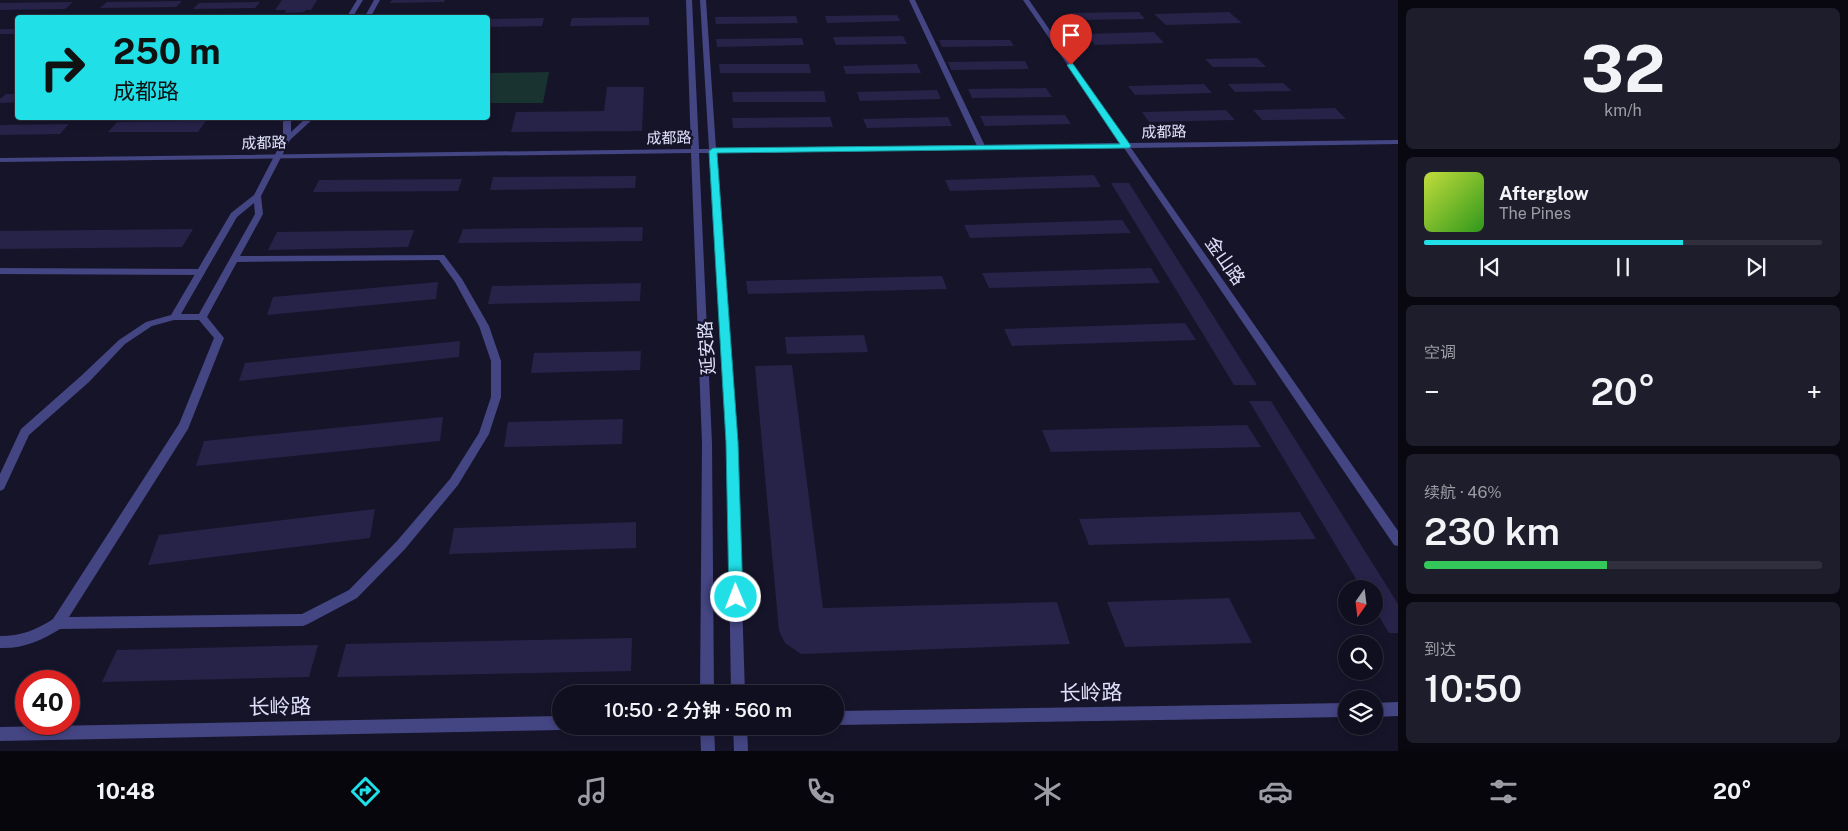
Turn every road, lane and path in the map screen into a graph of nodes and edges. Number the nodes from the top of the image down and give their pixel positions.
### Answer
1 (360, 0) edge
2 (377, 0) edge
3 (690, 0) edge
4 (703, 0) edge
5 (912, 0) edge
6 (1026, 0) edge
7 (351, 15) edge
8 (369, 15) edge
9 (288, 120) edge
10 (308, 120) edge
11 (287, 139) junction
12 (1398, 142) edge
13 (1126, 146) junction
14 (982, 148) junction
15 (695, 151) junction
16 (713, 151) junction
17 (278, 157) junction
18 (0, 160) edge
19 (257, 196) junction
20 (234, 259) junction
21 (0, 271) edge
22 (200, 272) junction
23 (174, 317) junction
24 (202, 317) junction
25 (0, 486) edge
26 (1398, 541) edge
27 (58, 623) junction
28 (0, 642) edge
29 (707, 685) edge
30 (738, 685) edge
31 (1398, 709) edge
32 (1338, 710) edge
33 (1383, 710) edge
34 (844, 718) edge
35 (552, 723) edge
36 (0, 734) edge
37 (707, 735) edge
38 (740, 735) edge
39 (708, 751) edge
40 (741, 751) edge

1 - 7 street
2 - 8 street
3 - 15 street, 延安路
4 - 16 street, 延安路
5 - 14 street
6 - 13 street, 金山路
9 - 11 street
10 - 11 street
11 - 17 street
12 - 13 street, 成都路
13 - 14 street, 成都路
13 - 26 street, 金山路
14 - 16 street, 成都路
15 - 16 street, 成都路
15 - 17 street, 成都路
15 - 29 street, 延安路
16 - 30 street, 延安路
17 - 18 street, 成都路
17 - 19 street
19 - 20 street
19 - 22 street
20 - 24 street
20 - 27 street
21 - 22 street
22 - 23 street
23 - 24 street
23 - 25 street
24 - 27 street
27 - 28 street
31 - 33 street
32 - 34 street, 长岭路
35 - 36 street, 长岭路
37 - 39 street
38 - 40 street

